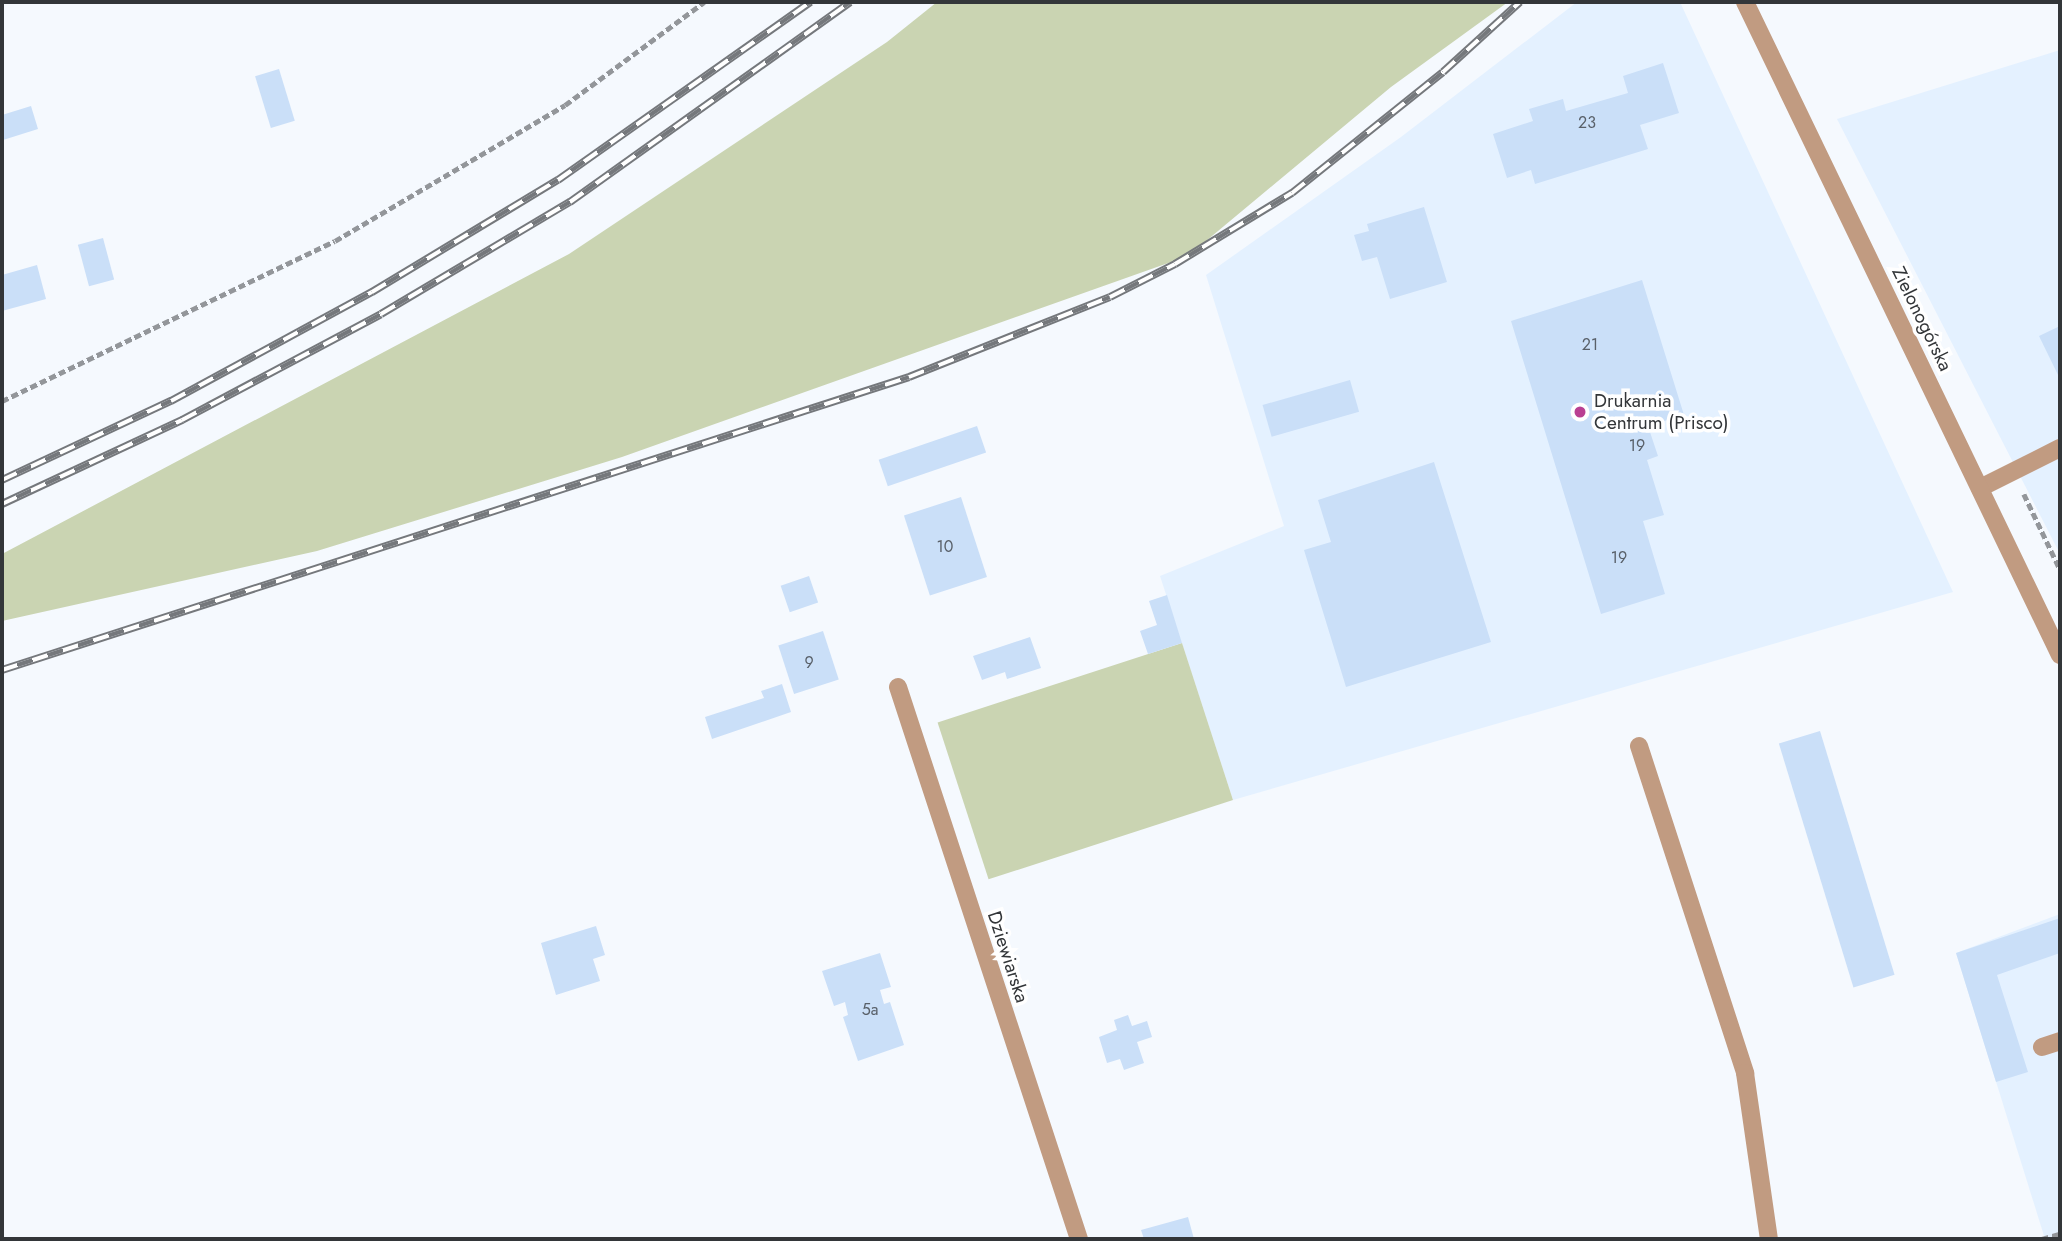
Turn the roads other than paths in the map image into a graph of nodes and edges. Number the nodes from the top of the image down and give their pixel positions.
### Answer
1 (1745, 2) edge
2 (2060, 448) edge
3 (1980, 488) junction
4 (2060, 655) edge
5 (898, 687) dead end
6 (1639, 746) dead end
7 (2060, 1041) edge
8 (2042, 1047) dead end
9 (1079, 1239) edge
10 (1769, 1239) edge

1 - 3 street, Zielonogórska
2 - 3 street
3 - 4 street, Zielonogórska
5 - 9 street, Dziewiarska
6 - 10 street
7 - 8 street

